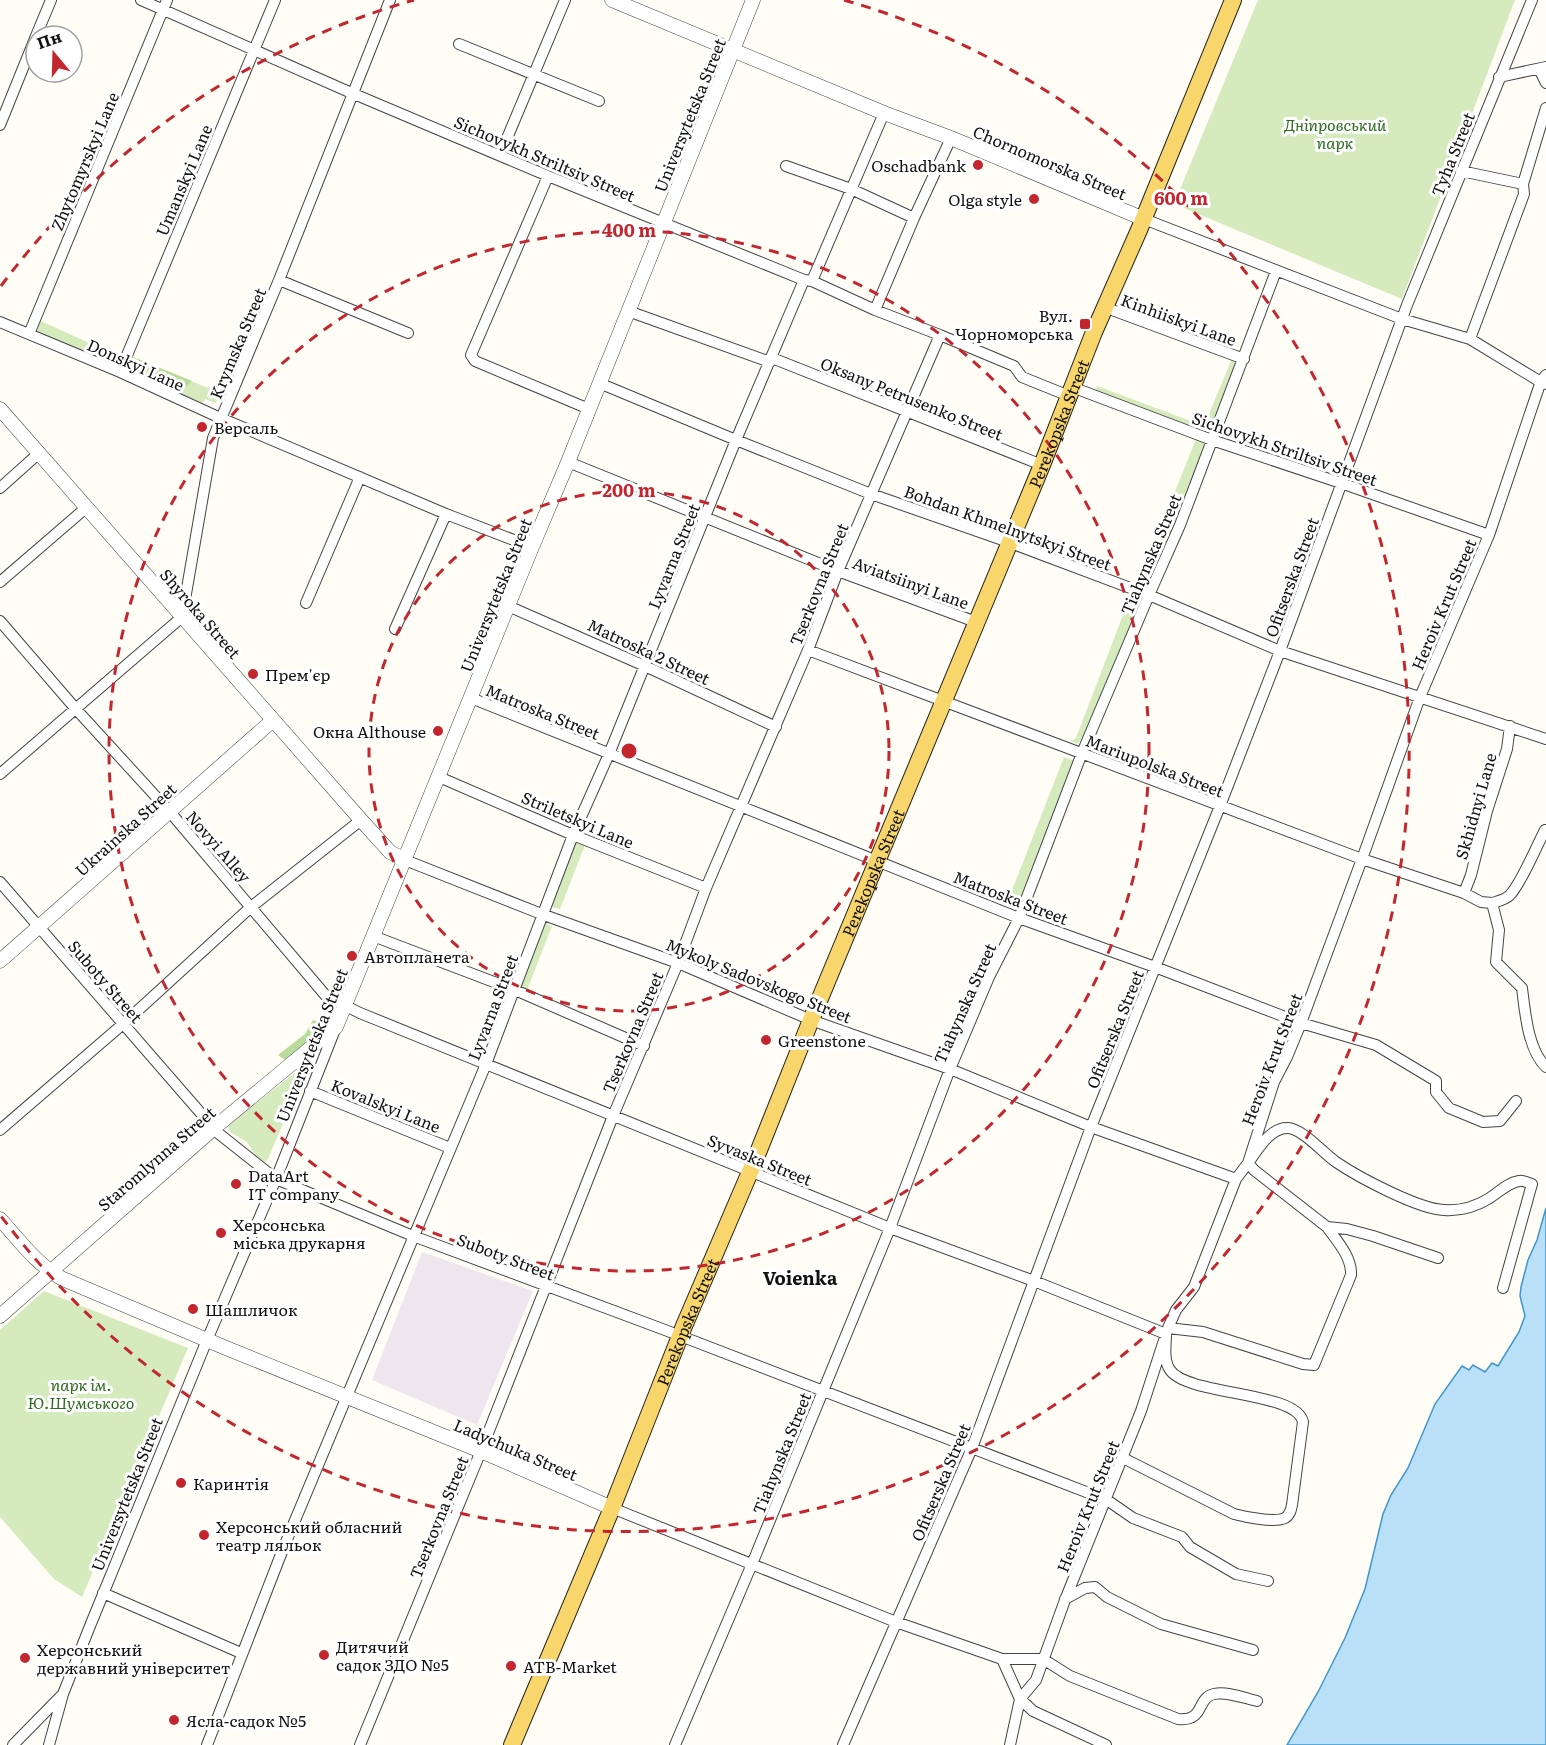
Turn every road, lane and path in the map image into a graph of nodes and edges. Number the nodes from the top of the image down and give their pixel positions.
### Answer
1 (51, 0) edge
2 (141, 0) edge
3 (275, 0) edge
4 (390, 0) edge
5 (565, 0) edge
6 (612, 0) edge
7 (753, 0) edge
8 (1233, 0) edge
9 (1532, 0) edge
10 (165, 5) edge
11 (41, 24) edge
12 (459, 45) dead end
13 (732, 49) junction
14 (254, 50) junction
15 (24, 66) edge
16 (1542, 68) edge
17 (535, 74) junction
18 (1499, 76) junction
19 (1546, 83) edge
20 (353, 94) junction
21 (599, 101) dead end
22 (1546, 108) edge
23 (884, 112) junction
24 (0, 125) edge
25 (951, 138) junction
26 (500, 155) junction
27 (786, 166) dead end
28 (1461, 171) junction
29 (548, 176) junction
30 (1523, 184) junction
31 (851, 189) junction
32 (914, 218) junction
33 (1144, 219) junction
34 (663, 224) junction
35 (1276, 271) junction
36 (279, 280) junction
37 (808, 280) junction
38 (1104, 307) junction
39 (875, 310) junction
40 (628, 311) junction
41 (1402, 319) junction
42 (0, 322) edge
43 (408, 333) dead end
44 (29, 334) junction
45 (940, 335) junction
46 (1470, 339) junction
47 (1244, 359) junction
48 (771, 360) junction
49 (120, 372) junction
50 (1544, 381) edge
51 (599, 383) junction
52 (1070, 391) junction
53 (0, 409) edge
54 (589, 409) junction
55 (908, 413) junction
56 (222, 418) junction
57 (736, 440) junction
58 (1212, 440) junction
59 (38, 454) junction
60 (568, 462) junction
61 (1042, 465) junction
62 (360, 477) junction
63 (1341, 483) junction
64 (0, 488) edge
65 (871, 494) junction
66 (87, 507) junction
67 (446, 514) junction
68 (705, 517) junction
69 (1489, 535) junction
70 (1010, 543) junction
71 (532, 547) junction
72 (838, 571) junction
73 (0, 582) edge
74 (1149, 595) junction
75 (306, 603) dead end
76 (508, 606) junction
77 (182, 616) junction
78 (0, 621) edge
79 (976, 622) junction
80 (395, 629) dead end
81 (808, 650) junction
82 (1280, 651) junction
83 (645, 666) junction
84 (1420, 697) junction
85 (471, 698) junction
86 (944, 701) junction
87 (75, 708) junction
88 (272, 721) junction
89 (1510, 726) junction
90 (776, 727) junction
91 (1546, 739) edge
92 (1082, 753) junction
93 (609, 754) junction
94 (0, 774) edge
95 (439, 777) junction
96 (741, 806) junction
97 (1220, 806) junction
98 (170, 812) junction
99 (361, 820) junction
100 (1545, 830) edge
101 (573, 835) junction
102 (1362, 859) junction
103 (405, 860) junction
104 (878, 860) junction
105 (0, 882) edge
106 (706, 888) junction
107 (1464, 893) junction
108 (1492, 903) junction
109 (251, 907) junction
110 (544, 915) junction
111 (1019, 918) junction
112 (40, 927) junction
113 (373, 936) junction
114 (0, 961) edge
115 (678, 963) junction
116 (1155, 967) junction
117 (515, 990) junction
118 (345, 1006) junction
119 (811, 1020) junction
120 (1301, 1023) junction
121 (123, 1024) junction
122 (336, 1027) junction
123 (644, 1046) junction
124 (486, 1064) junction
125 (1546, 1067) edge
126 (950, 1069) junction
127 (310, 1091) junction
128 (1516, 1101) dead end
129 (613, 1116) junction
130 (1090, 1127) junction
131 (214, 1128) junction
132 (0, 1130) edge
133 (450, 1148) junction
134 (1248, 1163) junction
135 (750, 1172) junction
136 (276, 1179) junction
137 (1236, 1179) junction
138 (0, 1219) edge
139 (1327, 1227) junction
140 (890, 1228) junction
141 (413, 1236) junction
142 (1438, 1258) dead end
143 (51, 1273) junction
144 (1034, 1281) junction
145 (545, 1287) junction
146 (1503, 1288) dead end
147 (0, 1316) edge
148 (1167, 1331) junction
149 (680, 1336) junction
150 (207, 1340) junction
151 (823, 1392) junction
152 (346, 1397) junction
153 (972, 1448) junction
154 (481, 1451) junction
155 (1123, 1458) junction
156 (1107, 1500) junction
157 (612, 1508) junction
158 (752, 1564) junction
159 (1268, 1581) dead end
160 (103, 1593) junction
161 (1065, 1600) junction
162 (896, 1623) junction
163 (1253, 1650) dead end
164 (241, 1653) junction
165 (1002, 1659) junction
166 (1043, 1659) junction
167 (63, 1694) junction
168 (1020, 1699) junction
169 (1257, 1701) dead end
170 (1011, 1741) edge
171 (13, 1745) edge
172 (49, 1745) edge
173 (207, 1745) edge
174 (360, 1745) edge
175 (512, 1745) edge
176 (675, 1745) edge
177 (843, 1745) edge
178 (1023, 1745) edge
179 (1106, 1745) edge

1 - 11 street
2 - 10 street, Sichovykh Striltsiv Street
3 - 14 street, Umanskyi Lane
4 - 20 street, Krymska Street
5 - 17 street
6 - 13 street, Chornomorska Street
7 - 13 street, Universytetska Street
8 - 33 main road, Perekopska Street
9 - 18 street, Tyha Street
10 - 14 street, Sichovykh Striltsiv Street
10 - 44 street, Zhytomyrskyi Lane
12 - 17 street
13 - 23 street, Chornomorska Street
13 - 34 street, Universytetska Street
14 - 20 street, Sichovykh Striltsiv Street
14 - 49 street, Umanskyi Lane
15 - 24 street
16 - 18 street
16 - 19 street
17 - 21 street
17 - 26 street
18 - 28 street, Tyha Street
20 - 26 street, Sichovykh Striltsiv Street
20 - 36 street, Krymska Street
22 - 30 street
23 - 25 street, Chornomorska Street
23 - 31 street, Lyvarna Street
25 - 32 street
25 - 33 street, Chornomorska Street
26 - 29 street, Sichovykh Striltsiv Street
27 - 31 street
28 - 30 street
28 - 41 street, Tyha Street
29 - 34 street, Sichovykh Striltsiv Street
29 - 54 street
30 - 46 street
31 - 32 street
31 - 37 street, Lyvarna Street
32 - 39 street
33 - 35 street, Chornomorska Street
33 - 38 main road, Perekopska Street
34 - 37 street, Sichovykh Striltsiv Street
34 - 40 street, Universytetska Street
35 - 41 street, Chornomorska Street
35 - 47 street, Tiahynska Street
36 - 43 street
36 - 56 street, Krymska Street
37 - 39 street, Sichovykh Striltsiv Street
37 - 48 street, Lyvarna Street
38 - 47 street, Kinhiiskyi Lane
38 - 52 main road, Perekopska Street
39 - 45 street, Sichovykh Striltsiv Street
40 - 48 street, Oksany Petrusenko Street
40 - 51 street, Universytetska Street
41 - 46 street, Chornomorska Street
41 - 63 street, Ofitserska Street
42 - 44 street, Donskyi Lane
44 - 49 street, Donskyi Lane
45 - 52 street, Sichovykh Striltsiv Street
45 - 55 street, Tserkovna Street
46 - 50 street, Chornomorska Street
47 - 58 street, Tiahynska Street
48 - 55 street, Oksany Petrusenko Street
48 - 57 street, Lyvarna Street
49 - 56 street, Donskyi Lane
50 - 69 street, Heroiv Krut Street
51 - 54 street, Universytetska Street
51 - 57 street, Bohdan Khmelnytskyi Street
52 - 58 street, Sichovykh Striltsiv Street
52 - 61 main road, Perekopska Street
53 - 59 street, Shyroka Street
54 - 60 street, Universytetska Street
55 - 61 street, Oksany Petrusenko Street
55 - 65 street, Tserkovna Street
56 - 62 street, Donskyi Lane
56 - 77 street, Krymska Street
57 - 65 street, Bohdan Khmelnytskyi Street
57 - 68 street, Lyvarna Street
58 - 63 street, Sichovykh Striltsiv Street
58 - 74 street, Tiahynska Street
59 - 64 street
59 - 66 street, Shyroka Street
60 - 68 street, Aviatsiinyi Lane
60 - 71 street, Universytetska Street
61 - 70 main road, Perekopska Street
62 - 67 street, Donskyi Lane
62 - 75 street
63 - 69 street, Sichovykh Striltsiv Street
63 - 82 street, Ofitserska Street
65 - 70 street, Bohdan Khmelnytskyi Street
65 - 72 street, Tserkovna Street
66 - 73 street
66 - 77 street, Shyroka Street
67 - 71 street, Donskyi Lane
67 - 80 street
68 - 72 street, Aviatsiinyi Lane
68 - 83 street, Lyvarna Street
69 - 84 street, Heroiv Krut Street
70 - 74 street, Bohdan Khmelnytskyi Street
70 - 79 main road, Perekopska Street
71 - 76 street, Universytetska Street
72 - 79 street, Aviatsiinyi Lane
72 - 81 street, Tserkovna Street
74 - 82 street, Bohdan Khmelnytskyi Street
74 - 92 street, Tiahynska Street
76 - 83 street, Matroska 2 Street
76 - 85 street, Universytetska Street
77 - 87 street
77 - 88 street, Shyroka Street
78 - 87 street, Novyi Alley
79 - 86 main road, Perekopska Street
81 - 86 street, Mariupolska Street
81 - 90 street, Tserkovna Street
82 - 84 street, Bohdan Khmelnytskyi Street
82 - 97 street, Ofitserska Street
83 - 90 street, Matroska 2 Street
83 - 93 street, Lyvarna Street
84 - 89 street, Bohdan Khmelnytskyi Street
84 - 102 street, Heroiv Krut Street
85 - 93 street, Matroska Street
85 - 95 street, Universytetska Street
86 - 92 street, Mariupolska Street
86 - 104 main road, Perekopska Street
87 - 94 street
87 - 98 street, Novyi Alley
88 - 98 street, Ukrainska Street
88 - 99 street, Shyroka Street
89 - 91 street, Bohdan Khmelnytskyi Street
89 - 107 street, Skhidnyi Lane
90 - 96 street, Tserkovna Street
92 - 97 street, Mariupolska Street
92 - 111 street, Tiahynska Street
93 - 96 street, Matroska Street
93 - 101 street, Lyvarna Street
95 - 101 street, Striletskyi Lane
95 - 103 street, Universytetska Street
96 - 104 street, Matroska Street
96 - 106 street, Tserkovna Street
97 - 102 street, Mariupolska Street
97 - 116 street, Ofitserska Street
98 - 109 street, Novyi Alley
98 - 112 street, Ukrainska Street
99 - 103 street, Shyroka Street
99 - 109 street
100 - 108 street
101 - 106 street, Striletskyi Lane
101 - 110 street, Lyvarna Street
102 - 107 street, Mariupolska Street
102 - 120 street, Heroiv Krut Street
103 - 110 street, Mykoly Sadovskogo Street
103 - 113 street, Universytetska Street
104 - 111 street, Matroska Street
104 - 119 main road, Perekopska Street
105 - 112 street, Suboty Street
106 - 115 street, Tserkovna Street
107 - 108 street, Mariupolska Street
108 - 125 street
109 - 118 street, Novyi Alley
109 - 121 street
110 - 115 street, Mykoly Sadovskogo Street
110 - 117 street, Lyvarna Street
111 - 116 street, Matroska Street
111 - 126 street, Tiahynska Street
112 - 114 street, Ukrainska Street
112 - 121 street, Suboty Street
113 - 117 street
113 - 118 street, Universytetska Street
115 - 119 street, Mykoly Sadovskogo Street
115 - 123 street, Tserkovna Street
116 - 120 street, Matroska Street
116 - 130 street, Ofitserska Street
117 - 123 street
117 - 124 street, Lyvarna Street
118 - 122 street, Universytetska Street
118 - 124 street, Syvaska Street
119 - 126 street, Mykoly Sadovskogo Street
119 - 135 main road, Perekopska Street
120 - 128 street, Matroska Street
120 - 134 street, Heroiv Krut Street
121 - 131 street, Suboty Street
121 - 132 street
122 - 127 street, Universytetska Street
122 - 131 street, Staromlynna Street
123 - 129 street, Tserkovna Street
124 - 129 street, Syvaska Street
124 - 133 street, Lyvarna Street
126 - 130 street, Mykoly Sadovskogo Street
126 - 140 street, Tiahynska Street
127 - 133 street, Kovalskyi Lane
127 - 136 street, Universytetska Street
129 - 135 street, Syvaska Street
129 - 145 street, Tserkovna Street
130 - 137 street, Mykoly Sadovskogo Street
130 - 144 street, Ofitserska Street
131 - 136 street, Suboty Street
131 - 143 street, Staromlynna Street
133 - 141 street, Lyvarna Street
134 - 137 street, Heroiv Krut Street
134 - 139 street
134 - 146 street
135 - 140 street, Syvaska Street
135 - 149 main road, Perekopska Street
136 - 141 street, Suboty Street
136 - 150 street, Universytetska Street
137 - 148 street, Heroiv Krut Street
138 - 143 street, Ladychuka Street
139 - 142 street
139 - 148 street, Syvaska Street
140 - 144 street, Syvaska Street
140 - 151 street, Tiahynska Street
141 - 145 street, Suboty Street
141 - 152 street, Lyvarna Street
143 - 147 street, Staromlynna Street
143 - 150 street, Ladychuka Street
144 - 148 street, Syvaska Street
144 - 153 street, Ofitserska Street
145 - 149 street, Suboty Street
145 - 154 street, Tserkovna Street
148 - 155 street, Heroiv Krut Street
148 - 155 street
149 - 151 street, Suboty Street
149 - 157 main road, Perekopska Street
150 - 152 street, Ladychuka Street
150 - 160 street, Universytetska Street
151 - 153 street, Suboty Street
151 - 158 street, Tiahynska Street
152 - 154 street, Ladychuka Street
152 - 164 street, Lyvarna Street
153 - 156 street, Suboty Street
153 - 162 street, Ofitserska Street
154 - 157 street, Ladychuka Street
154 - 174 street, Tserkovna Street
155 - 156 street, Heroiv Krut Street
156 - 159 street, Suboty Street
156 - 161 street, Heroiv Krut Street
157 - 158 street, Ladychuka Street
157 - 175 main road, Perekopska Street
158 - 162 street, Ladychuka Street
158 - 176 street, Tiahynska Street
160 - 164 street
160 - 167 street, Universytetska Street
161 - 163 street
161 - 166 street, Heroiv Krut Street
162 - 165 street, Ladychuka Street
162 - 177 street, Ofitserska Street
164 - 173 street, Lyvarna Street
165 - 166 street, Ladychuka Street
165 - 168 street
166 - 168 street, Heroiv Krut Street
166 - 169 street
167 - 171 street, Universytetska Street
167 - 172 street, Universytetska Street
168 - 170 street, Heroiv Krut Street
168 - 179 street
170 - 178 street

